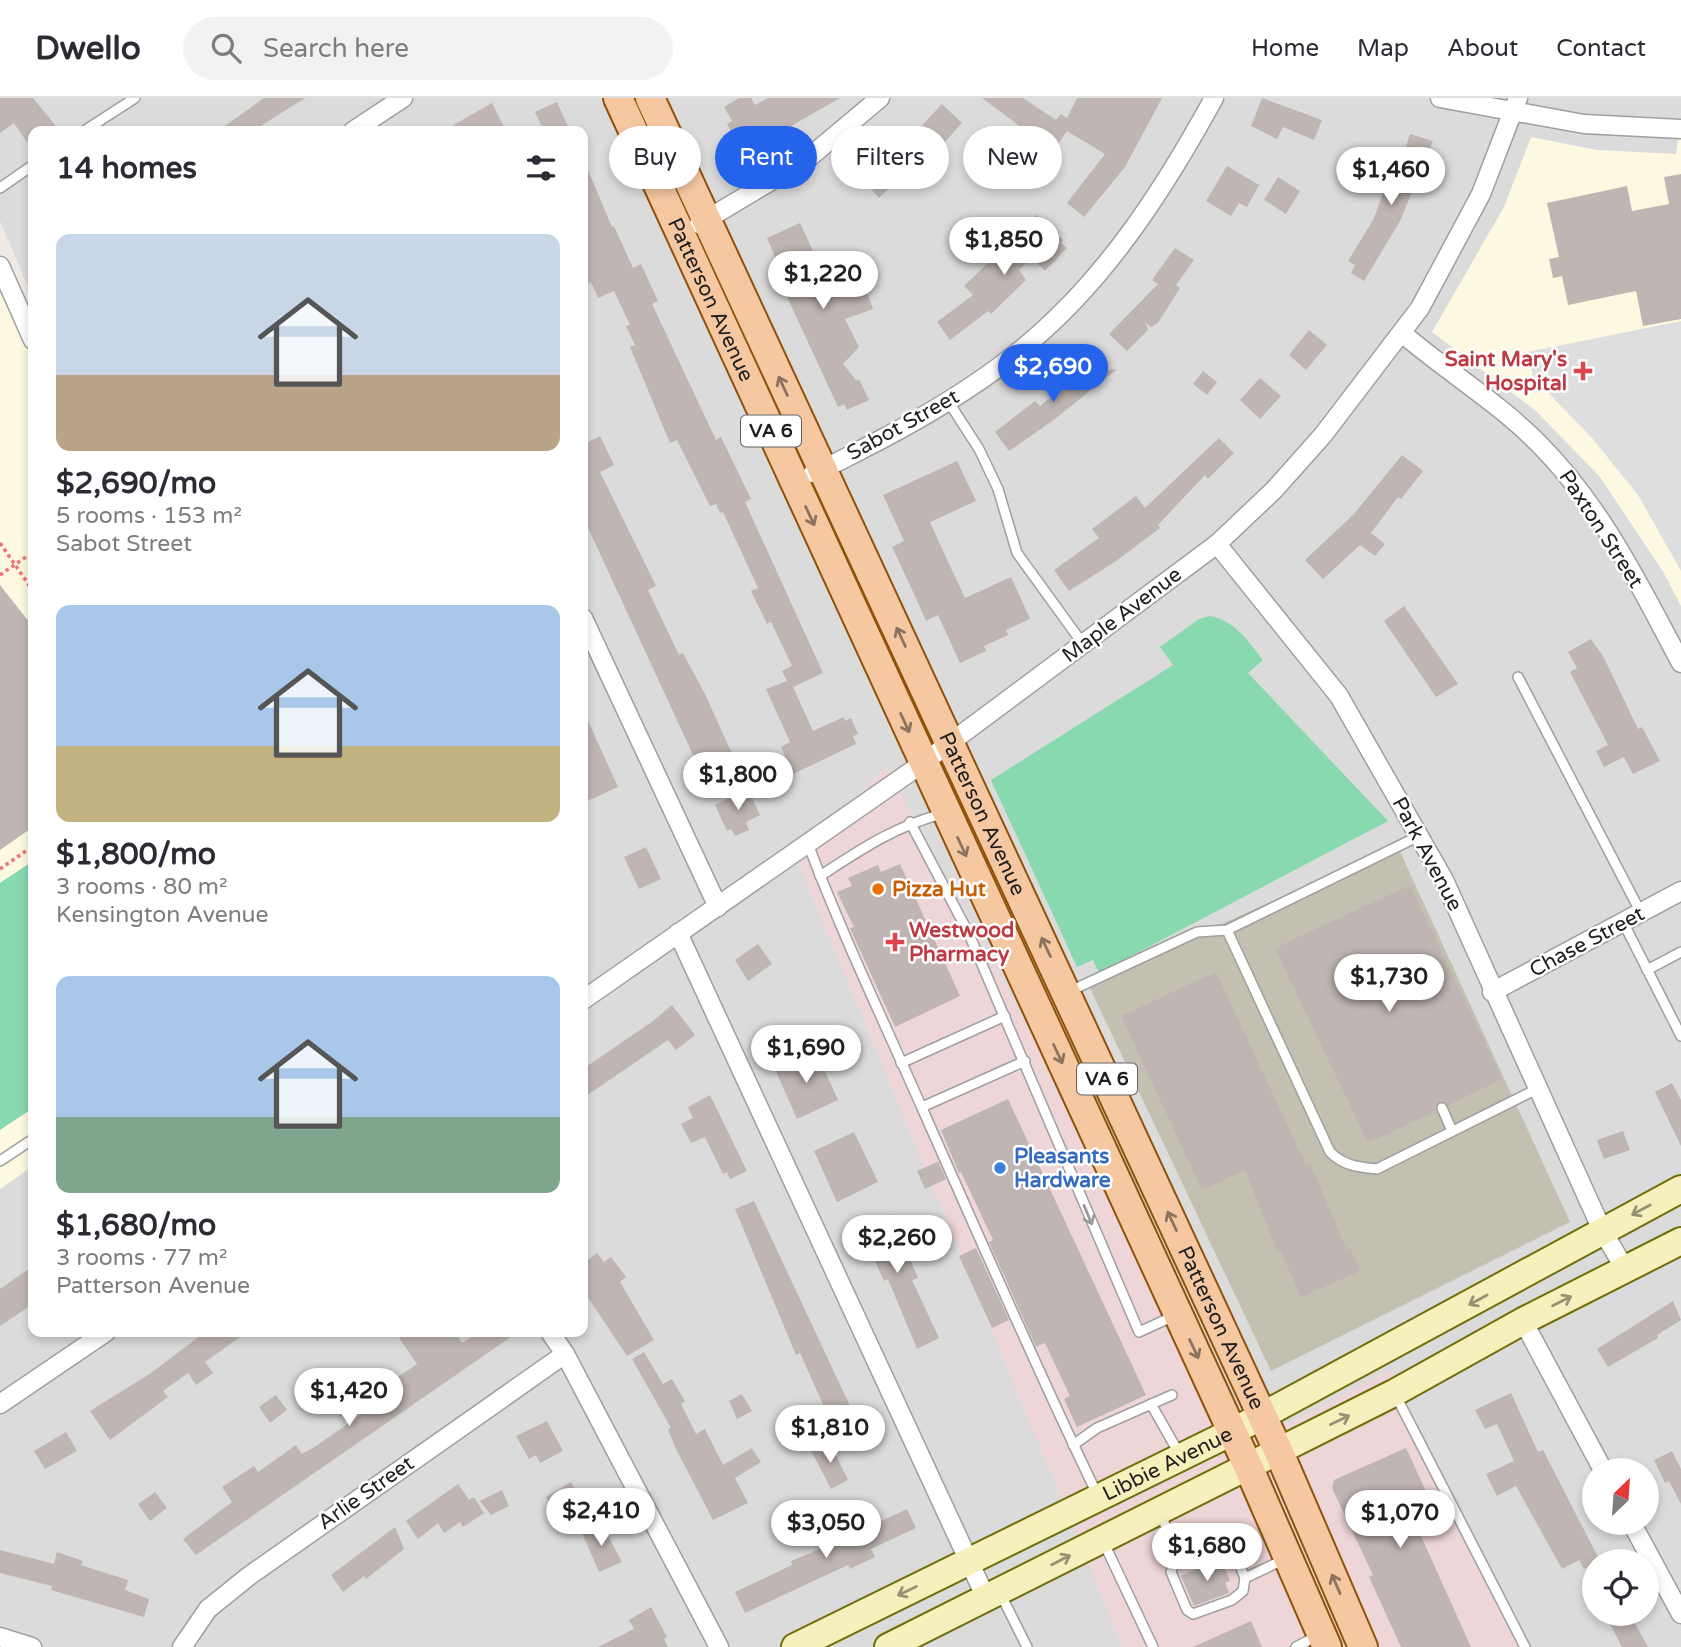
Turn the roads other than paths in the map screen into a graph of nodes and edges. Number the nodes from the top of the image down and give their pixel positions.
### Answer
1 (135, 98) edge
2 (403, 98) edge
3 (618, 98) edge
4 (650, 98) edge
5 (880, 98) edge
6 (1214, 98) edge
7 (1440, 98) edge
8 (1515, 105) edge
9 (92, 126) edge
10 (362, 126) edge
11 (1681, 129) edge
12 (28, 168) edge
13 (0, 188) edge
14 (706, 220) junction
15 (680, 233) junction
16 (0, 266) edge
17 (28, 329) edge
18 (1402, 333) junction
19 (948, 401) junction
20 (822, 469) junction
21 (793, 480) junction
22 (1217, 544) junction
23 (588, 629) edge
24 (1083, 644) junction
25 (1681, 663) edge
26 (1518, 677) dead end
27 (951, 743) junction
28 (923, 763) junction
29 (946, 813) junction
30 (910, 822) junction
31 (1419, 836) junction
32 (808, 844) junction
33 (820, 876) junction
34 (1681, 891) edge
35 (718, 906) junction
36 (1641, 913) junction
37 (1623, 922) junction
38 (1227, 930) junction
39 (678, 933) junction
40 (1681, 952) edge
41 (1647, 970) junction
42 (1492, 992) junction
43 (1067, 993) junction
44 (588, 996) edge
45 (1005, 1016) junction
46 (1681, 1036) edge
47 (1025, 1061) junction
48 (901, 1063) junction
49 (1537, 1089) junction
50 (922, 1107) junction
51 (1442, 1108) dead end
52 (1452, 1131) junction
53 (28, 1142) edge
54 (0, 1161) edge
55 (1681, 1189) edge
56 (1602, 1230) junction
57 (1681, 1241) edge
58 (1625, 1269) junction
59 (1178, 1314) junction
60 (1523, 1321) junction
61 (99, 1337) edge
62 (553, 1337) edge
63 (565, 1354) junction
64 (1394, 1393) junction
65 (1172, 1395) dead end
66 (0, 1404) edge
67 (1152, 1405) junction
68 (1262, 1416) junction
69 (1233, 1432) junction
70 (1073, 1445) junction
71 (1278, 1451) junction
72 (1181, 1457) junction
73 (1597, 1458) edge
74 (1248, 1466) junction
75 (1099, 1498) junction
76 (1159, 1510) junction
77 (1638, 1535) edge
78 (1103, 1539) junction
79 (1177, 1556) junction
80 (1288, 1558) junction
81 (968, 1561) junction
82 (1245, 1578) junction
83 (993, 1594) junction
84 (1681, 1615) edge
85 (0, 1637) edge
86 (1324, 1641) edge
87 (32, 1647) edge
88 (182, 1647) edge
89 (719, 1647) edge
90 (795, 1647) edge
91 (888, 1647) edge
92 (1027, 1647) edge
93 (1153, 1647) edge
94 (1296, 1647) edge
95 (1363, 1647) edge
96 (1525, 1647) edge

1 - 9 lane
2 - 10 street
3 - 15 main road, Patterson Avenue / VA 6
4 - 14 main road, Patterson Avenue / VA 6
5 - 14 street
6 - 19 street, Sabot Street
7 - 8 street
8 - 11 street
8 - 18 street, Maple Avenue
12 - 13 lane
14 - 15 street
20 -> 14 main road, Patterson Avenue / VA 6
15 - 21 main road, Patterson Avenue / VA 6
16 - 17 street
18 - 22 street, Maple Avenue
18 - 25 street, Paxton Street
19 - 20 street, Sabot Street
19 - 24 lane
20 - 21 street, Sabot Street
27 -> 20 main road, Patterson Avenue / VA 6
21 -> 28 main road, Patterson Avenue / VA 6
22 - 24 street, Maple Avenue
22 - 31 street, Park Avenue
23 - 35 street
24 - 27 street, Maple Avenue
26 - 36 lane
27 - 28 street, Maple Avenue
43 -> 27 main road, Patterson Avenue / VA 6
28 - 29 main road, Patterson Avenue / VA 6
28 - 32 street, Maple Avenue
29 - 30 lane
29 -> 59 main road, Patterson Avenue / VA 6
30 - 33 lane
30 - 45 lane
31 - 38 lane
31 - 42 street, Park Avenue
32 - 33 lane
32 - 35 street, Maple Avenue
33 - 48 lane
34 - 36 street, Chase Street
35 - 39 street, Maple Avenue
36 - 37 street, Chase Street
37 - 41 lane
37 - 42 street, Chase Street
38 - 43 lane
38 - 52 lane
39 - 44 street, Maple Avenue
39 - 81 street
40 - 41 lane
41 - 46 lane
42 - 49 street, Park Avenue
68 -> 43 main road, Patterson Avenue / VA 6
45 - 47 lane
45 - 48 lane
47 - 50 lane
47 -> 59 lane
48 - 50 lane
49 - 52 lane
49 - 56 street, Park Avenue
50 - 70 lane
51 - 52 lane
53 - 54 lane
55 -> 56 main road, Libbie Avenue
56 - 58 street, Park Avenue
56 -> 68 main road, Libbie Avenue
57 - 58 main road, Libbie Avenue
60 -> 58 main road, Libbie Avenue
59 -> 69 main road, Patterson Avenue / VA 6
60 - 64 main road, Libbie Avenue
60 - 73 street
61 - 66 street
62 - 63 street
63 - 88 street, Arlie Street
63 - 89 street
71 -> 64 main road, Libbie Avenue
64 - 96 lane
65 - 67 lane
67 - 70 lane
67 - 72 lane
68 - 69 main road, Libbie Avenue
68 - 71 main road, Patterson Avenue / VA 6
69 - 72 main road, Libbie Avenue
69 - 74 main road, Patterson Avenue / VA 6
70 - 75 lane
71 - 74 main road, Libbie Avenue
95 -> 71 main road, Patterson Avenue / VA 6
72 - 75 main road, Libbie Avenue
74 - 76 main road, Libbie Avenue
74 - 80 main road, Patterson Avenue / VA 6
75 - 81 main road, Libbie Avenue
76 - 78 main road, Libbie Avenue
76 - 79 lane
77 - 84 street
83 -> 78 main road, Libbie Avenue
78 - 93 lane
79 - 82 lane
79 - 82 lane
80 - 82 lane
80 - 86 main road, Patterson Avenue / VA 6
81 - 83 street
81 -> 90 main road, Libbie Avenue
83 - 91 main road, Libbie Avenue
83 - 92 lane
85 - 87 street
86 - 94 lane

